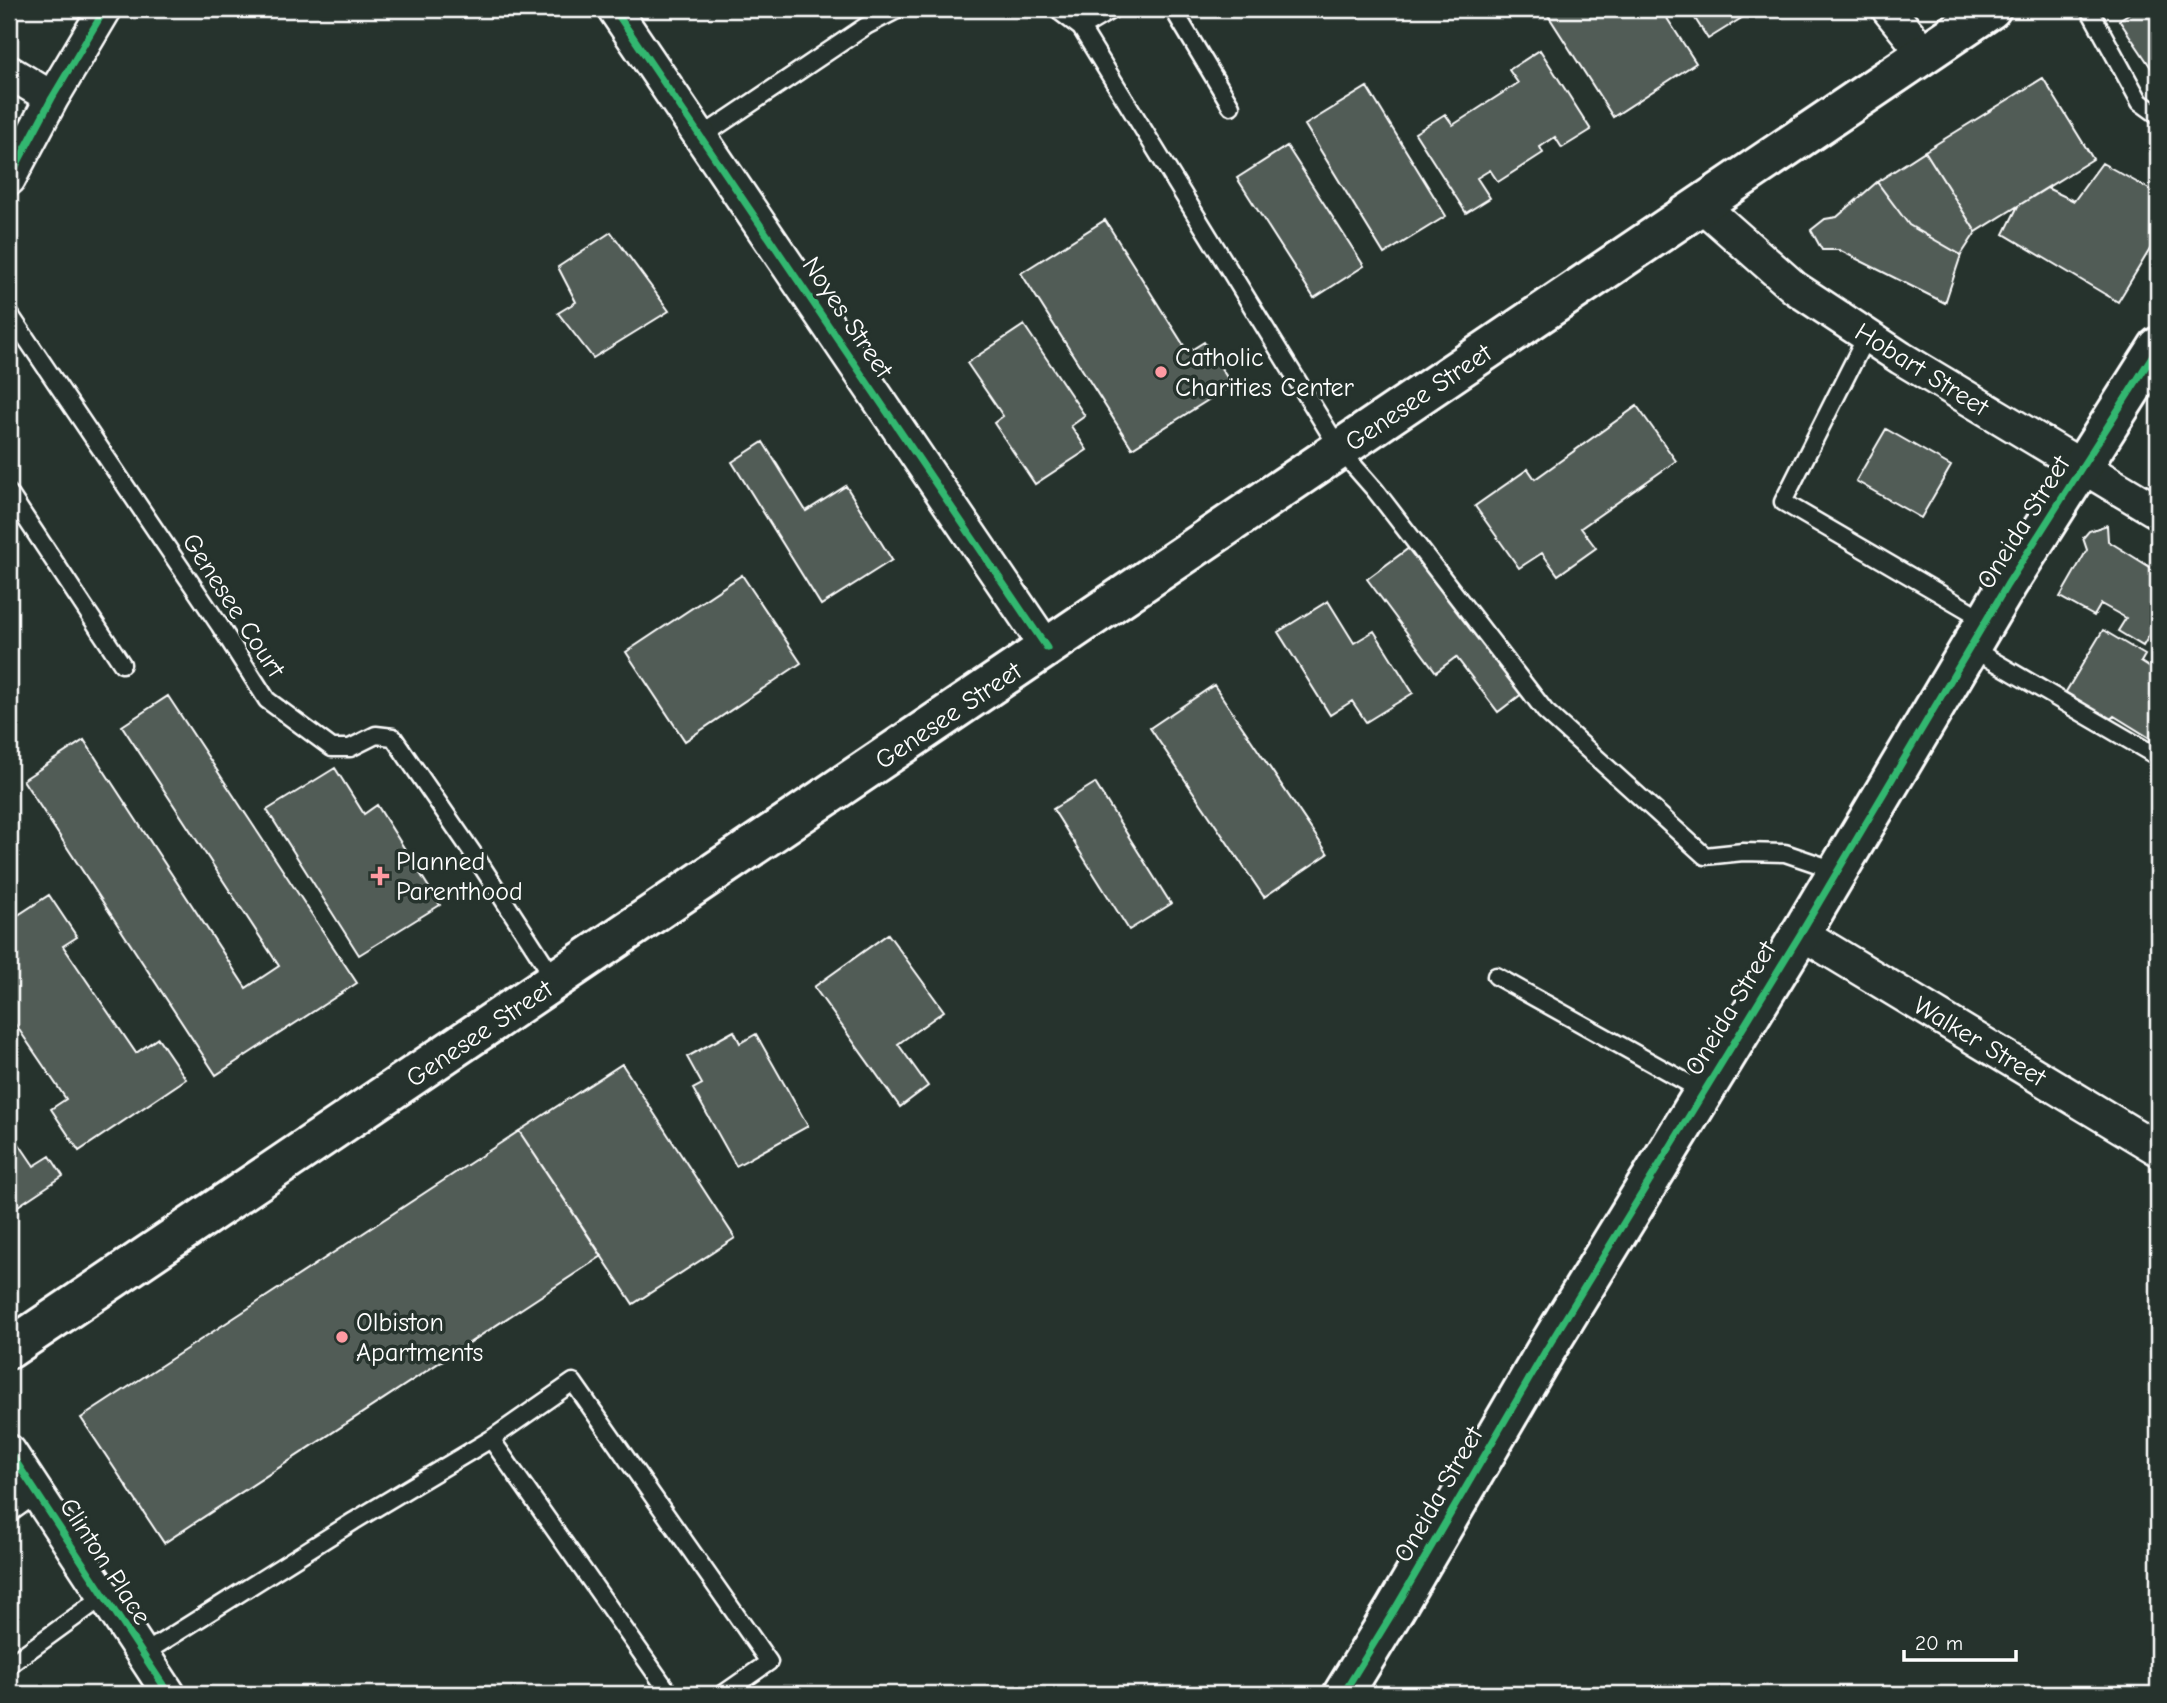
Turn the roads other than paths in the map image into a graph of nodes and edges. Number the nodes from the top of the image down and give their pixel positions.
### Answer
1 (105, 9) edge
2 (614, 9) edge
3 (899, 9) edge
4 (1056, 9) edge
5 (1113, 9) edge
6 (1174, 9) edge
7 (1888, 9) edge
8 (1991, 9) edge
9 (2089, 9) edge
10 (1081, 28) junction
11 (1924, 53) junction
12 (9, 72) edge
13 (52, 98) junction
14 (1231, 106) dead end
15 (2158, 115) edge
16 (701, 137) junction
17 (9, 178) edge
18 (1701, 205) junction
19 (9, 313) edge
20 (1867, 335) junction
21 (2158, 347) edge
22 (1340, 450) junction
23 (2082, 466) junction
24 (9, 493) edge
25 (2158, 512) edge
26 (1979, 635) junction
27 (1047, 648) junction
28 (122, 664) dead end
29 (2158, 757) edge
30 (1838, 871) junction
31 (1801, 933) junction
32 (1496, 976) dead end
33 (556, 981) junction
34 (1704, 1092) junction
35 (2158, 1149) edge
36 (9, 1349) edge
37 (491, 1439) junction
38 (9, 1451) edge
39 (37, 1494) junction
40 (9, 1514) edge
41 (104, 1596) junction
42 (143, 1654) junction
43 (9, 1665) edge
44 (169, 1694) edge
45 (670, 1694) edge
46 (723, 1694) edge
47 (1343, 1694) edge

1 - 13 street
2 - 16 street, Noyes Street
3 - 16 lane
4 - 10 lane
5 - 10 lane
6 - 14 lane
7 - 11 street
8 - 11 main road, Genesee Street
9 - 15 lane
10 - 22 lane
11 - 18 main road, Genesee Street
12 - 13 street
13 - 17 street
16 - 27 street, Noyes Street
18 - 20 street, Hobart Street
18 - 22 main road, Genesee Street
19 - 33 lane, Genesee Court
20 - 23 street, Hobart Street
20 - 26 lane
21 - 23 main road, Oneida Street
22 - 27 main road, Genesee Street
22 - 30 lane
23 - 25 street, Hobart Street
23 - 26 main road, Oneida Street
24 - 28 lane
26 - 29 lane
26 - 30 main road, Oneida Street
27 - 33 main road, Genesee Street
30 - 31 main road, Oneida Street
31 - 34 main road, Oneida Street
31 - 35 street, Walker Street
32 - 34 lane
33 - 36 main road, Genesee Street
34 - 47 main road, Oneida Street
37 - 42 lane
37 - 45 lane
37 - 46 lane
38 - 39 street, Clinton Place
39 - 40 lane
39 - 41 street, Clinton Place
41 - 42 street, Clinton Place
41 - 43 lane
42 - 44 street, Clinton Place

